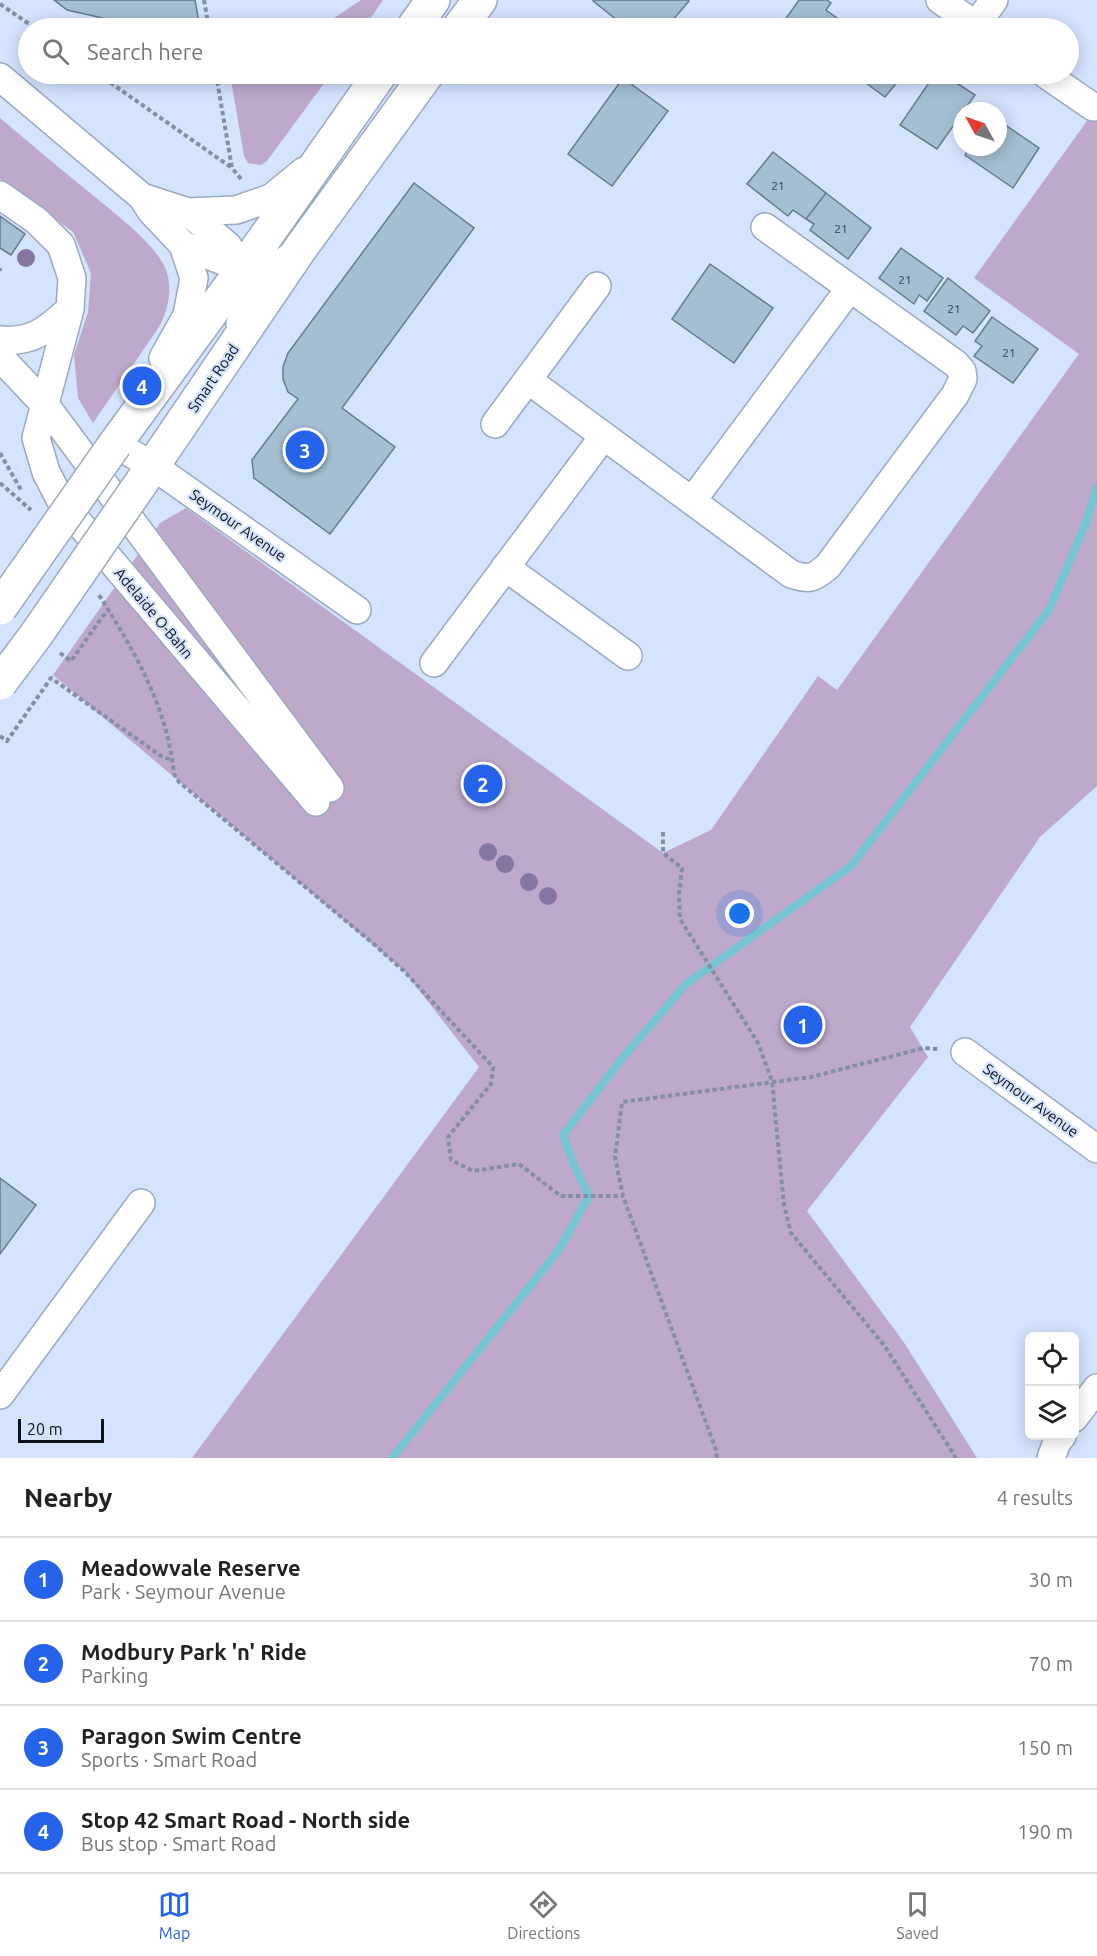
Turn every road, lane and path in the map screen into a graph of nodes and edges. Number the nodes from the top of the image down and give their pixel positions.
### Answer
1 (204, 0) edge
2 (433, 0) edge
3 (480, 0) edge
4 (940, 0) edge
5 (994, 0) edge
6 (0, 4) edge
7 (20, 18) edge
8 (207, 18) edge
9 (420, 18) edge
10 (466, 18) edge
11 (965, 18) edge
12 (983, 18) edge
13 (0, 77) edge
14 (112, 84) edge
15 (218, 84) edge
16 (372, 84) edge
17 (373, 84) edge
18 (420, 84) edge
19 (1060, 84) edge
20 (1093, 107) dead end
21 (232, 168) junction
22 (245, 184) dead end
23 (0, 195) edge
24 (142, 197) junction
25 (188, 212) junction
26 (765, 227) dead end
27 (183, 245) junction
28 (300, 249) junction
29 (243, 268) junction
30 (597, 286) dead end
31 (850, 288) junction
32 (70, 309) junction
33 (0, 340) edge
34 (0, 357) edge
35 (528, 380) junction
36 (199, 398) junction
37 (46, 406) junction
38 (495, 424) dead end
39 (603, 437) junction
40 (115, 444) junction
41 (0, 453) edge
42 (146, 476) junction
43 (0, 483) edge
44 (692, 501) junction
45 (506, 567) junction
46 (95, 588) dead end
47 (0, 608) edge
48 (357, 610) dead end
49 (109, 611) junction
50 (54, 649) dead end
51 (628, 656) dead end
52 (434, 663) dead end
53 (0, 683) edge
54 (0, 736) edge
55 (172, 760) junction
56 (663, 832) dead end
57 (965, 1052) joint
58 (772, 1081) junction
59 (1097, 1149) edge
60 (623, 1197) junction
61 (141, 1203) dead end
62 (1097, 1388) edge
63 (0, 1395) edge
64 (1079, 1411) edge
65 (1059, 1440) edge
66 (717, 1458) edge
67 (956, 1458) edge
68 (1051, 1458) edge

1 - 8 path
2 - 9 main road
3 - 10 main road
4 - 11 street
5 - 12 street
6 - 7 path
13 - 24 street
14 - 21 path
15 - 21 path
16 - 25 street
17 - 29 main road
18 - 28 main road, Smart Road
19 - 20 street
21 - 22 path
23 - 32 street, Adelaide O-Bahn
24 - 25 street
24 - 27 street
25 - 29 street
26 - 31 street
27 - 29 street
27 - 40 street
28 - 29 street
28 - 36 main road, Smart Road
29 - 36 street
29 - 40 main road
30 - 35 street
31 - 44 street
31 - 44 street
32 - 33 street
32 - 37 street, Adelaide O-Bahn
34 - 37 street, Adelaide O-Bahn
35 - 38 street
35 - 39 street
36 - 42 main road, Smart Road
37 - 37 street, Adelaide O-Bahn
39 - 44 street
39 - 45 street
40 - 42 street, Seymour Avenue
40 - 47 main road, bridge
41 - 43 path
42 - 48 street, Seymour Avenue
42 - 53 main road, Smart Road, bridge
45 - 51 street
45 - 52 street
46 - 49 path
49 - 50 path
49 - 55 path
54 - 55 path
55 - 60 path
56 - 58 path
57 - 58 path
57 - 59 street, Seymour Avenue
58 - 60 path
58 - 67 path
60 - 66 path
61 - 63 street
62 - 64 street
65 - 68 street

